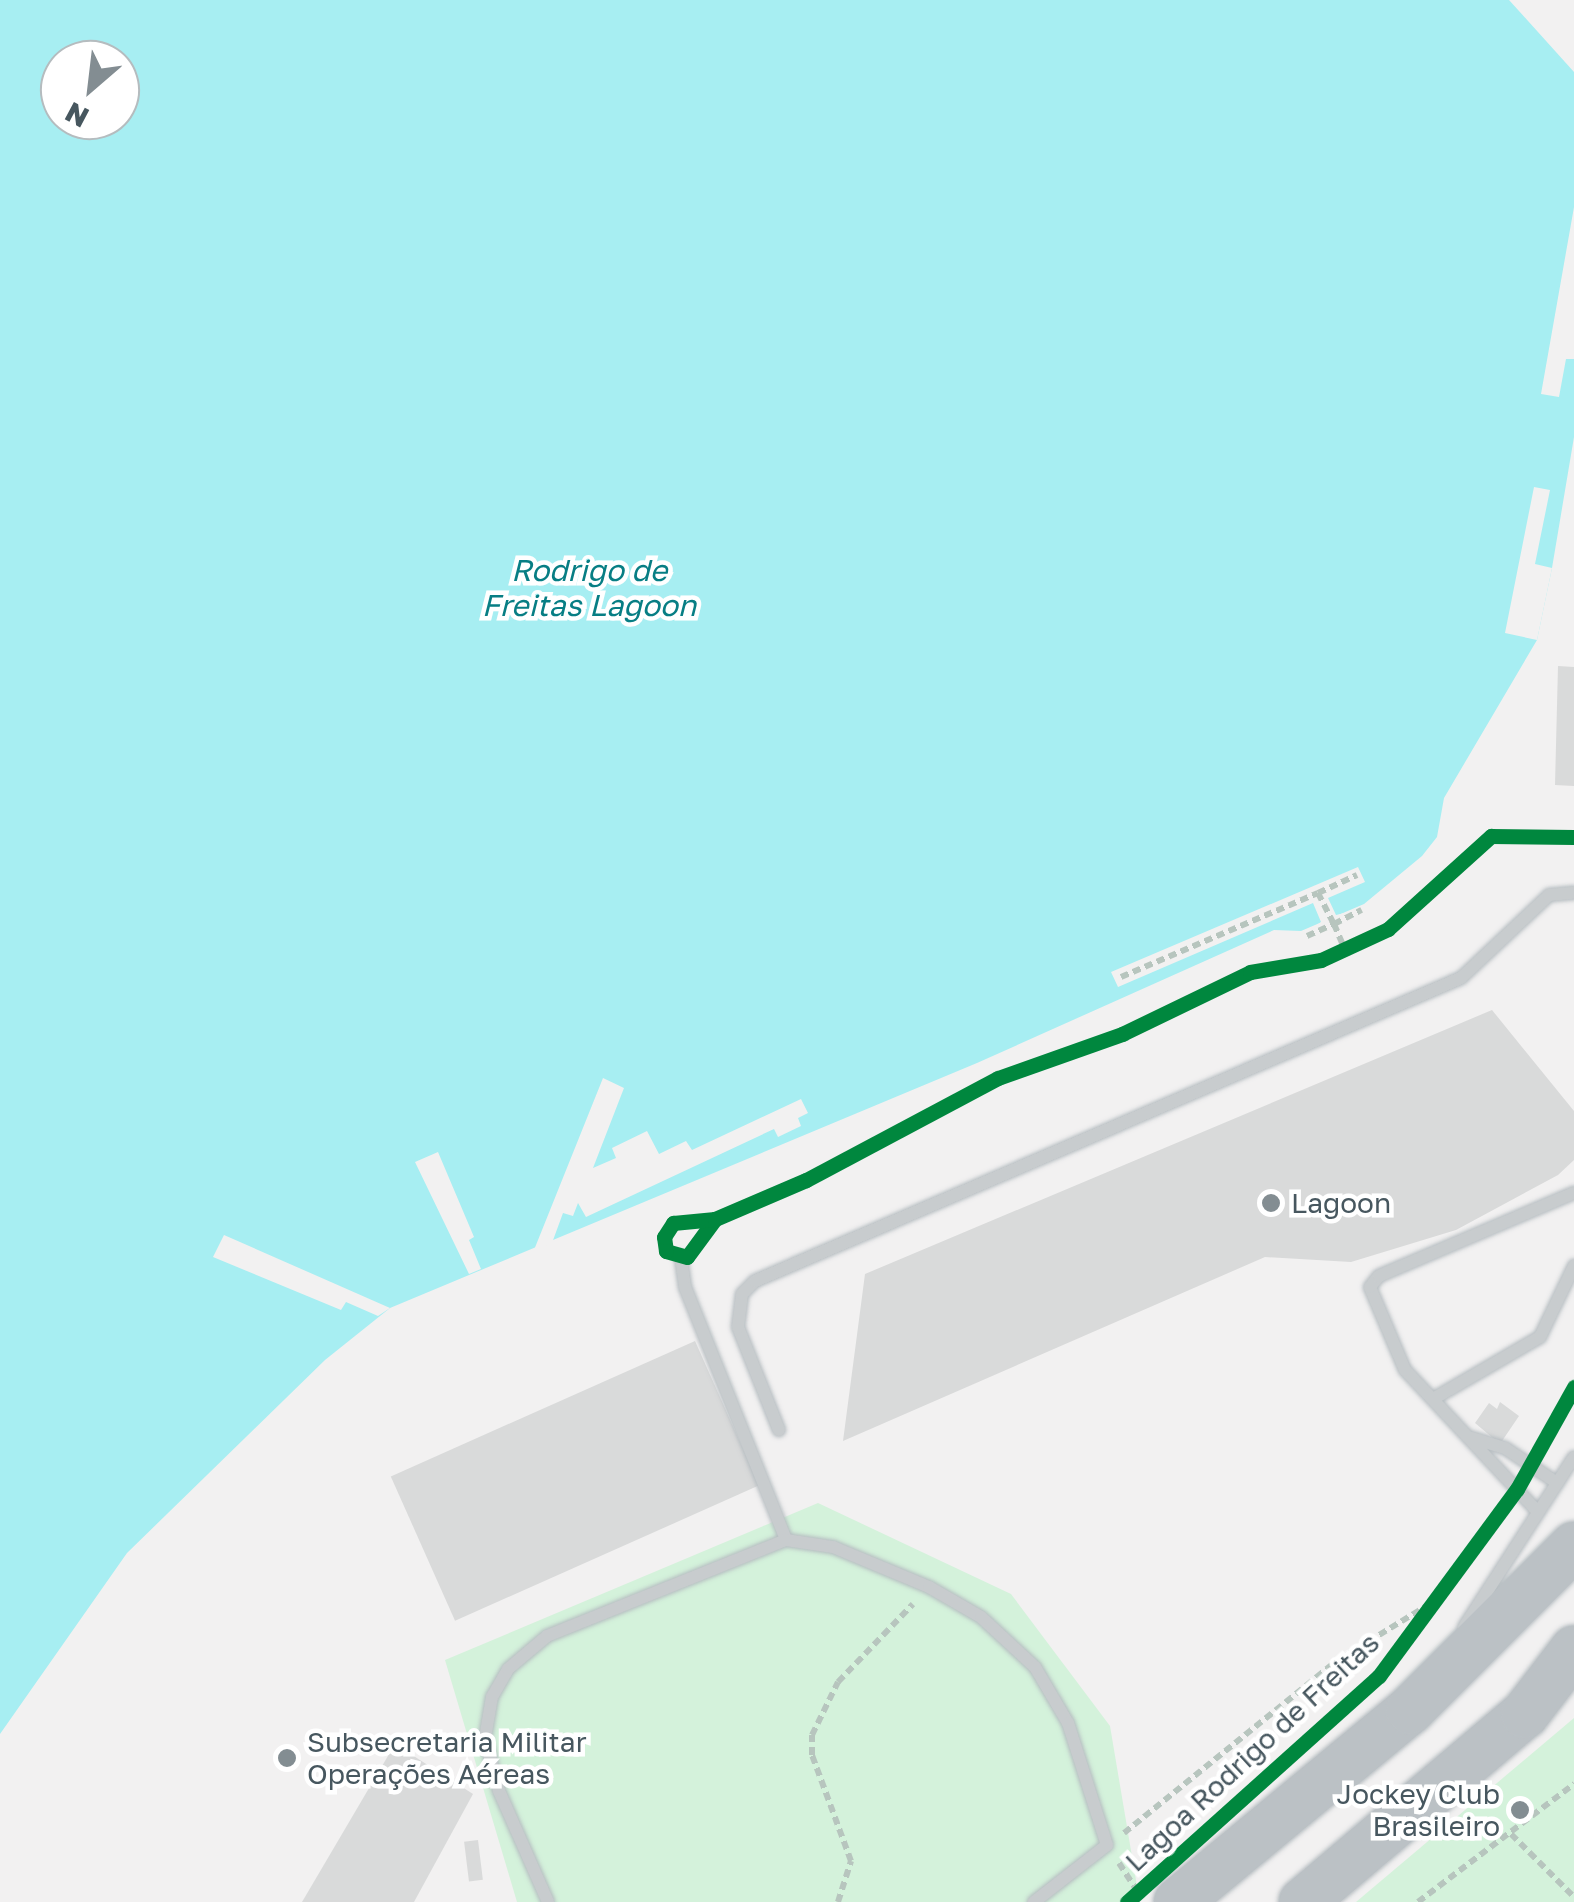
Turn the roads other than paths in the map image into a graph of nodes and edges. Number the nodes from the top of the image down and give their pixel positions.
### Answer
1 (1574, 894) edge
2 (1574, 1193) edge
3 (680, 1258) dead end
4 (1574, 1266) edge
5 (1433, 1399) junction
6 (779, 1430) dead end
7 (1470, 1437) junction
8 (1574, 1457) edge
9 (1557, 1483) junction
10 (1538, 1512) junction
11 (786, 1540) junction
12 (1574, 1546) edge
13 (1574, 1650) edge
14 (1574, 1678) edge
15 (1410, 1710) junction
16 (1525, 1714) junction
17 (1156, 1891) edge
18 (548, 1902) edge
19 (1034, 1902) edge
20 (1303, 1902) edge

1 - 6 lane
2 - 5 lane
3 - 11 lane
4 - 5 lane
5 - 7 lane
7 - 9 lane
7 - 10 lane
8 - 9 lane
9 - 10 lane
10 - 15 lane
11 - 18 lane
11 - 19 lane
12 - 15 highway
13 - 16 highway
14 - 16 highway
15 - 17 highway
16 - 20 highway

